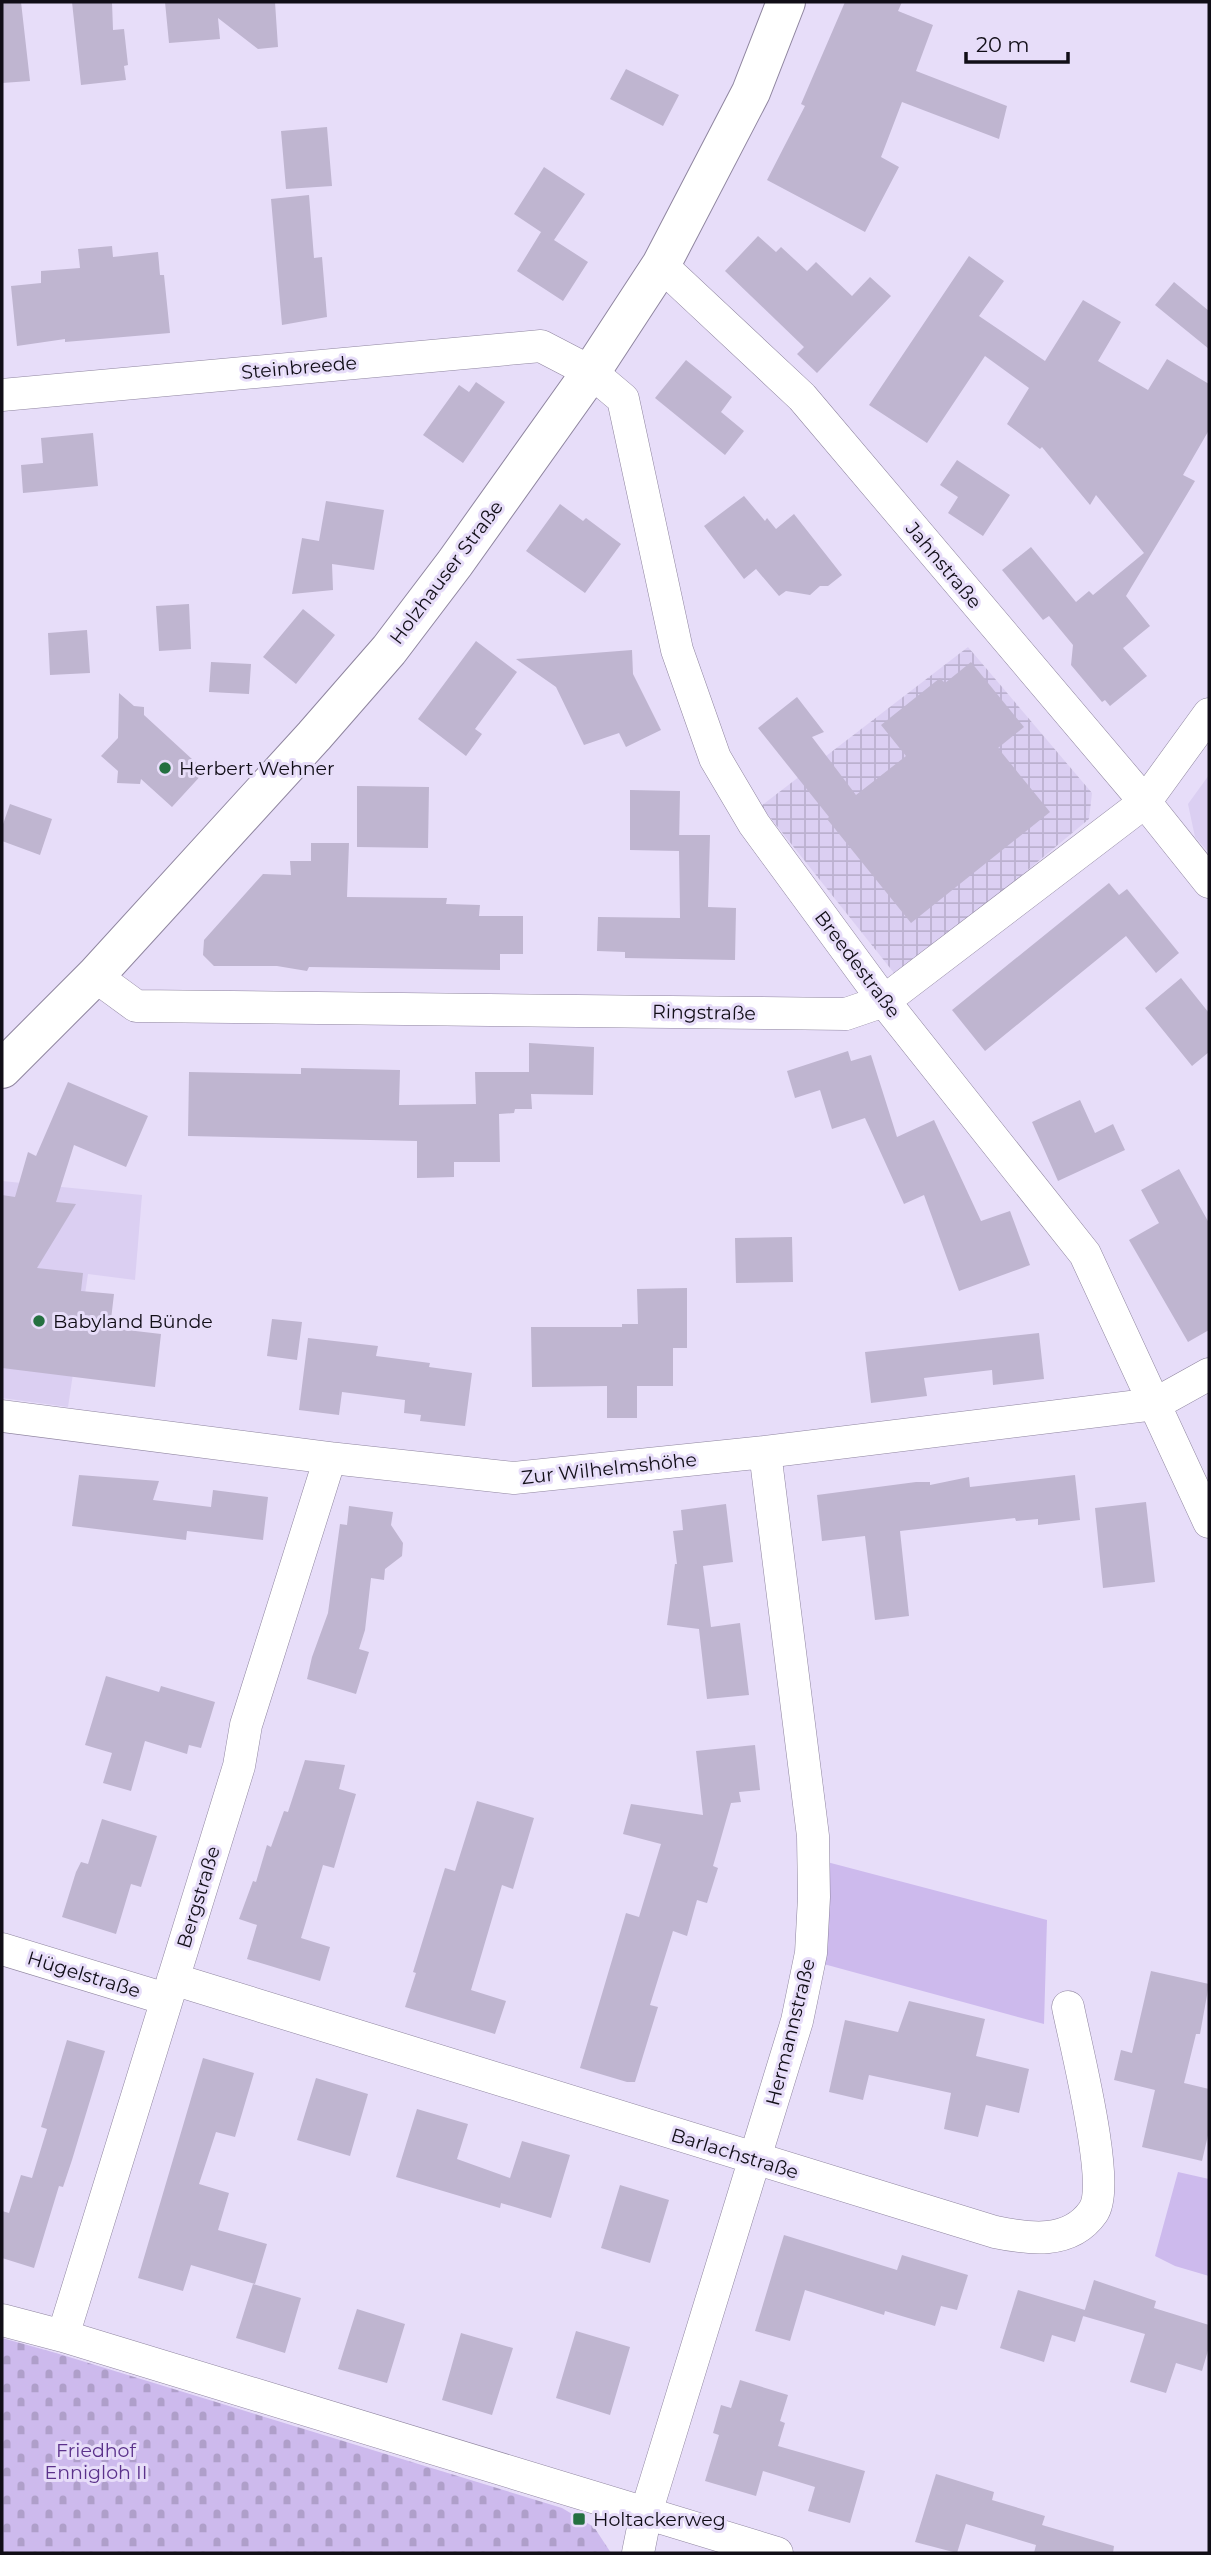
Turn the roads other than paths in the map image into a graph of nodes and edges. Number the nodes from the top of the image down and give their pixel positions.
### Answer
1 (786, 2) edge
2 (661, 265) junction
3 (591, 372) junction
4 (2, 395) edge
5 (1209, 714) edge
6 (1145, 802) junction
7 (1209, 882) edge
8 (95, 976) junction
9 (884, 1001) junction
10 (2, 1069) edge
11 (1209, 1374) edge
12 (1155, 1404) junction
13 (2, 1416) edge
14 (765, 1452) junction
15 (330, 1458) junction
16 (1209, 1522) edge
17 (2, 1950) edge
18 (169, 1989) junction
19 (1068, 2007) dead end
20 (755, 2160) junction
21 (2, 2320) edge
22 (63, 2336) junction
23 (646, 2513) junction
24 (638, 2553) edge
25 (777, 2553) edge

1 - 2 street, Holzhauser Straße
2 - 3 street, Holzhauser Straße
2 - 6 street, Jahnstraße
3 - 4 street, Steinbreede
3 - 8 street, Holzhauser Straße
3 - 9 street, Breedestraße
5 - 6 street, Ringstraße
6 - 7 street, Jahnstraße
6 - 9 street, Ringstraße
8 - 9 street, Ringstraße
8 - 10 street, Holzhauser Straße
9 - 12 street, Breedestraße
11 - 12 street, Zur Wilhelmshöhe
12 - 14 street, Zur Wilhelmshöhe
12 - 16 street, Breedestraße
13 - 15 street, Zur Wilhelmshöhe
14 - 15 street, Zur Wilhelmshöhe
14 - 20 street, Hermannstraße
15 - 18 street, Bergstraße
17 - 18 street, Hügelstraße
18 - 20 street, Barlachstraße
18 - 22 street, Bergstraße
19 - 20 street, Barlachstraße
20 - 23 street, Hermannstraße
21 - 22 street
22 - 23 street
23 - 24 street, Hermannstraße
23 - 25 street

